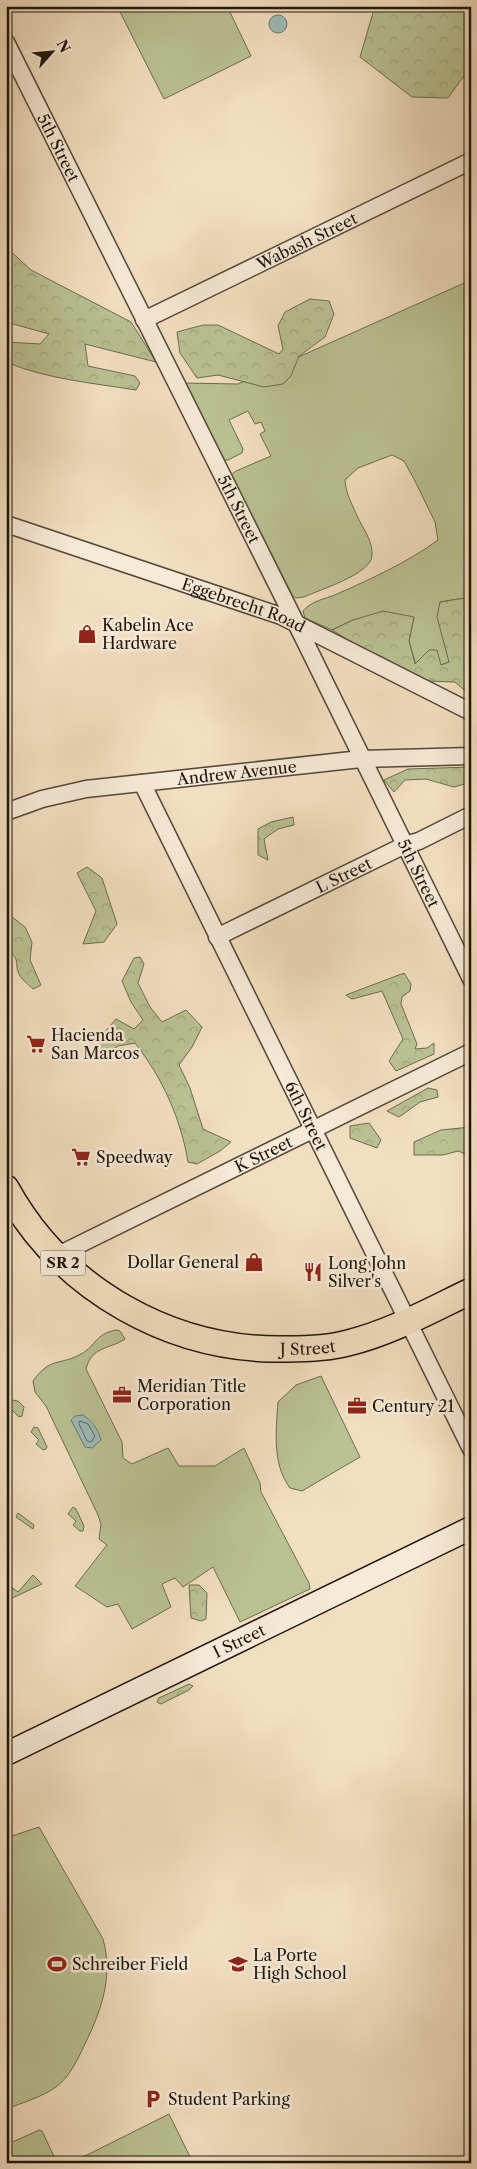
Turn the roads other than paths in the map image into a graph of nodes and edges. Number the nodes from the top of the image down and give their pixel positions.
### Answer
1 (6, 42) edge
2 (471, 161) edge
3 (144, 320) junction
4 (6, 524) edge
5 (297, 624) junction
6 (471, 712) edge
7 (471, 756) edge
8 (362, 759) junction
9 (142, 783) junction
10 (6, 812) edge
11 (471, 815) edge
12 (405, 844) junction
13 (217, 937) junction
14 (471, 979) edge
15 (471, 1052) edge
16 (312, 1129) junction
17 (6, 1188) edge
18 (56, 1256) junction
19 (471, 1291) edge
20 (408, 1322) junction
21 (471, 1449) edge
22 (471, 1528) edge
23 (6, 1754) edge

1 - 3 street, 5th Street
2 - 3 street, Wabash Street
3 - 5 street, 5th Street
4 - 5 street, Eggebrecht Road
5 - 6 street, Eggebrecht Road
5 - 8 street, 5th Street
7 - 8 street, Andrew Avenue
8 - 9 street, Andrew Avenue
8 - 12 street, 5th Street
9 - 10 street, Andrew Avenue
9 - 13 street, 6th Street
11 - 12 street, L Street
12 - 13 street, L Street
12 - 14 street, 5th Street
13 - 16 street, 6th Street
15 - 16 street, K Street
16 - 18 street, K Street
16 - 20 street, 6th Street
17 - 18 main road, SR 2
18 - 20 main road, J Street / SR 2
19 - 20 main road, J Street / SR 2
20 - 21 street, 6th Street
22 - 23 street, I Street

